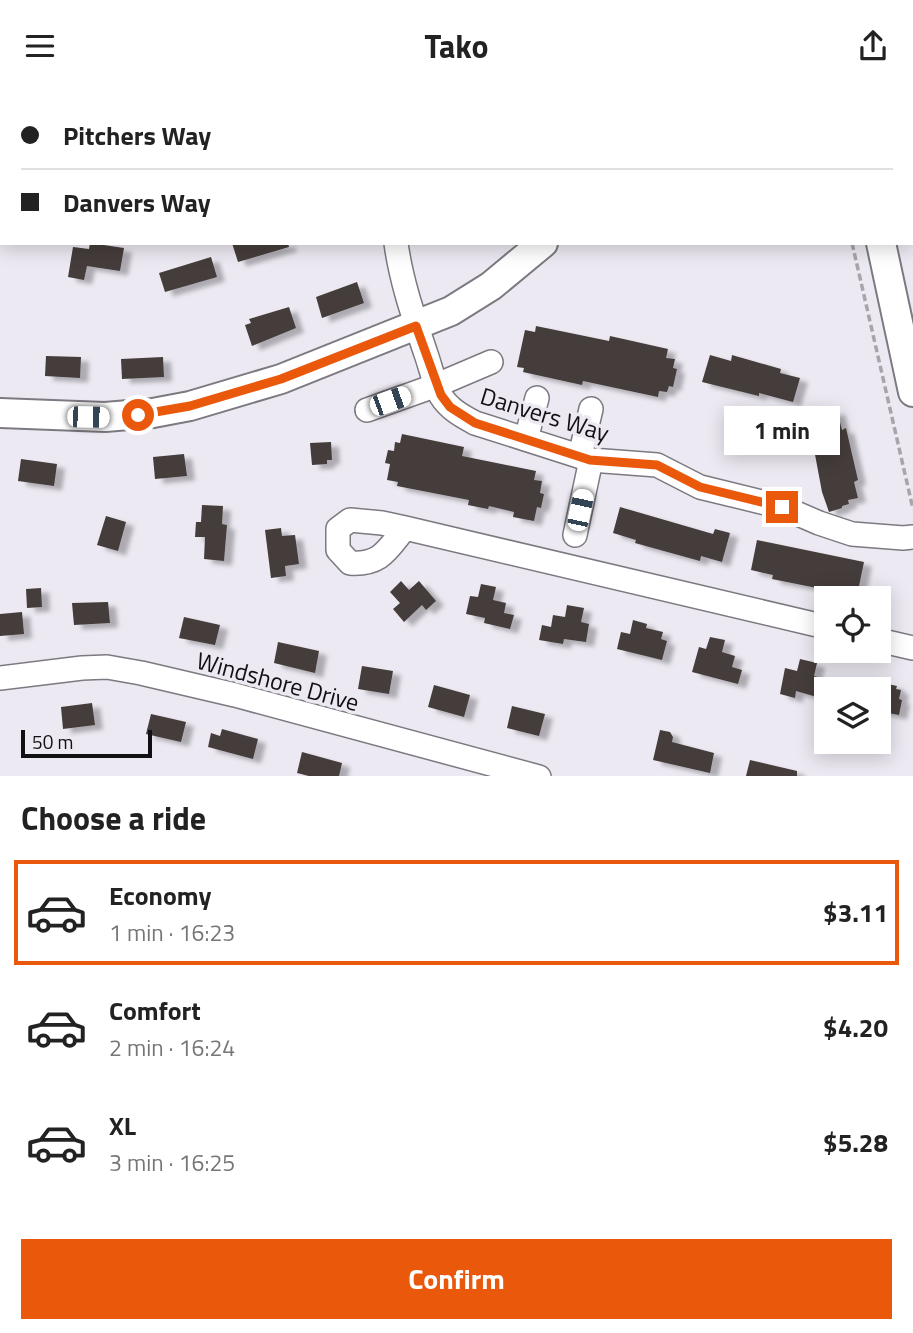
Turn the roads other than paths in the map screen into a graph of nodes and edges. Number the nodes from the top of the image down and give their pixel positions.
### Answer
1 (396, 245) edge
2 (540, 245) edge
3 (881, 245) edge
4 (416, 326) junction
5 (491, 362) dead end
6 (437, 385) junction
7 (913, 392) edge
8 (537, 398) dead end
9 (591, 409) dead end
10 (367, 410) dead end
11 (0, 413) edge
12 (526, 439) junction
13 (585, 458) junction
14 (405, 528) dead end
15 (575, 535) dead end
16 (913, 537) edge
17 (814, 625) edge
18 (891, 643) edge
19 (913, 648) edge
20 (0, 678) edge
21 (530, 775) edge

1 - 4 street, Danvers Way
2 - 4 main road
3 - 7 main road
4 - 6 street, Danvers Way
4 - 11 main road
5 - 6 street
6 - 10 street
6 - 12 street, Danvers Way
8 - 12 street
9 - 13 street
12 - 13 street, Danvers Way
13 - 15 street
13 - 16 street, Danvers Way
14 - 17 street
18 - 19 street
20 - 21 street, Windshore Drive

